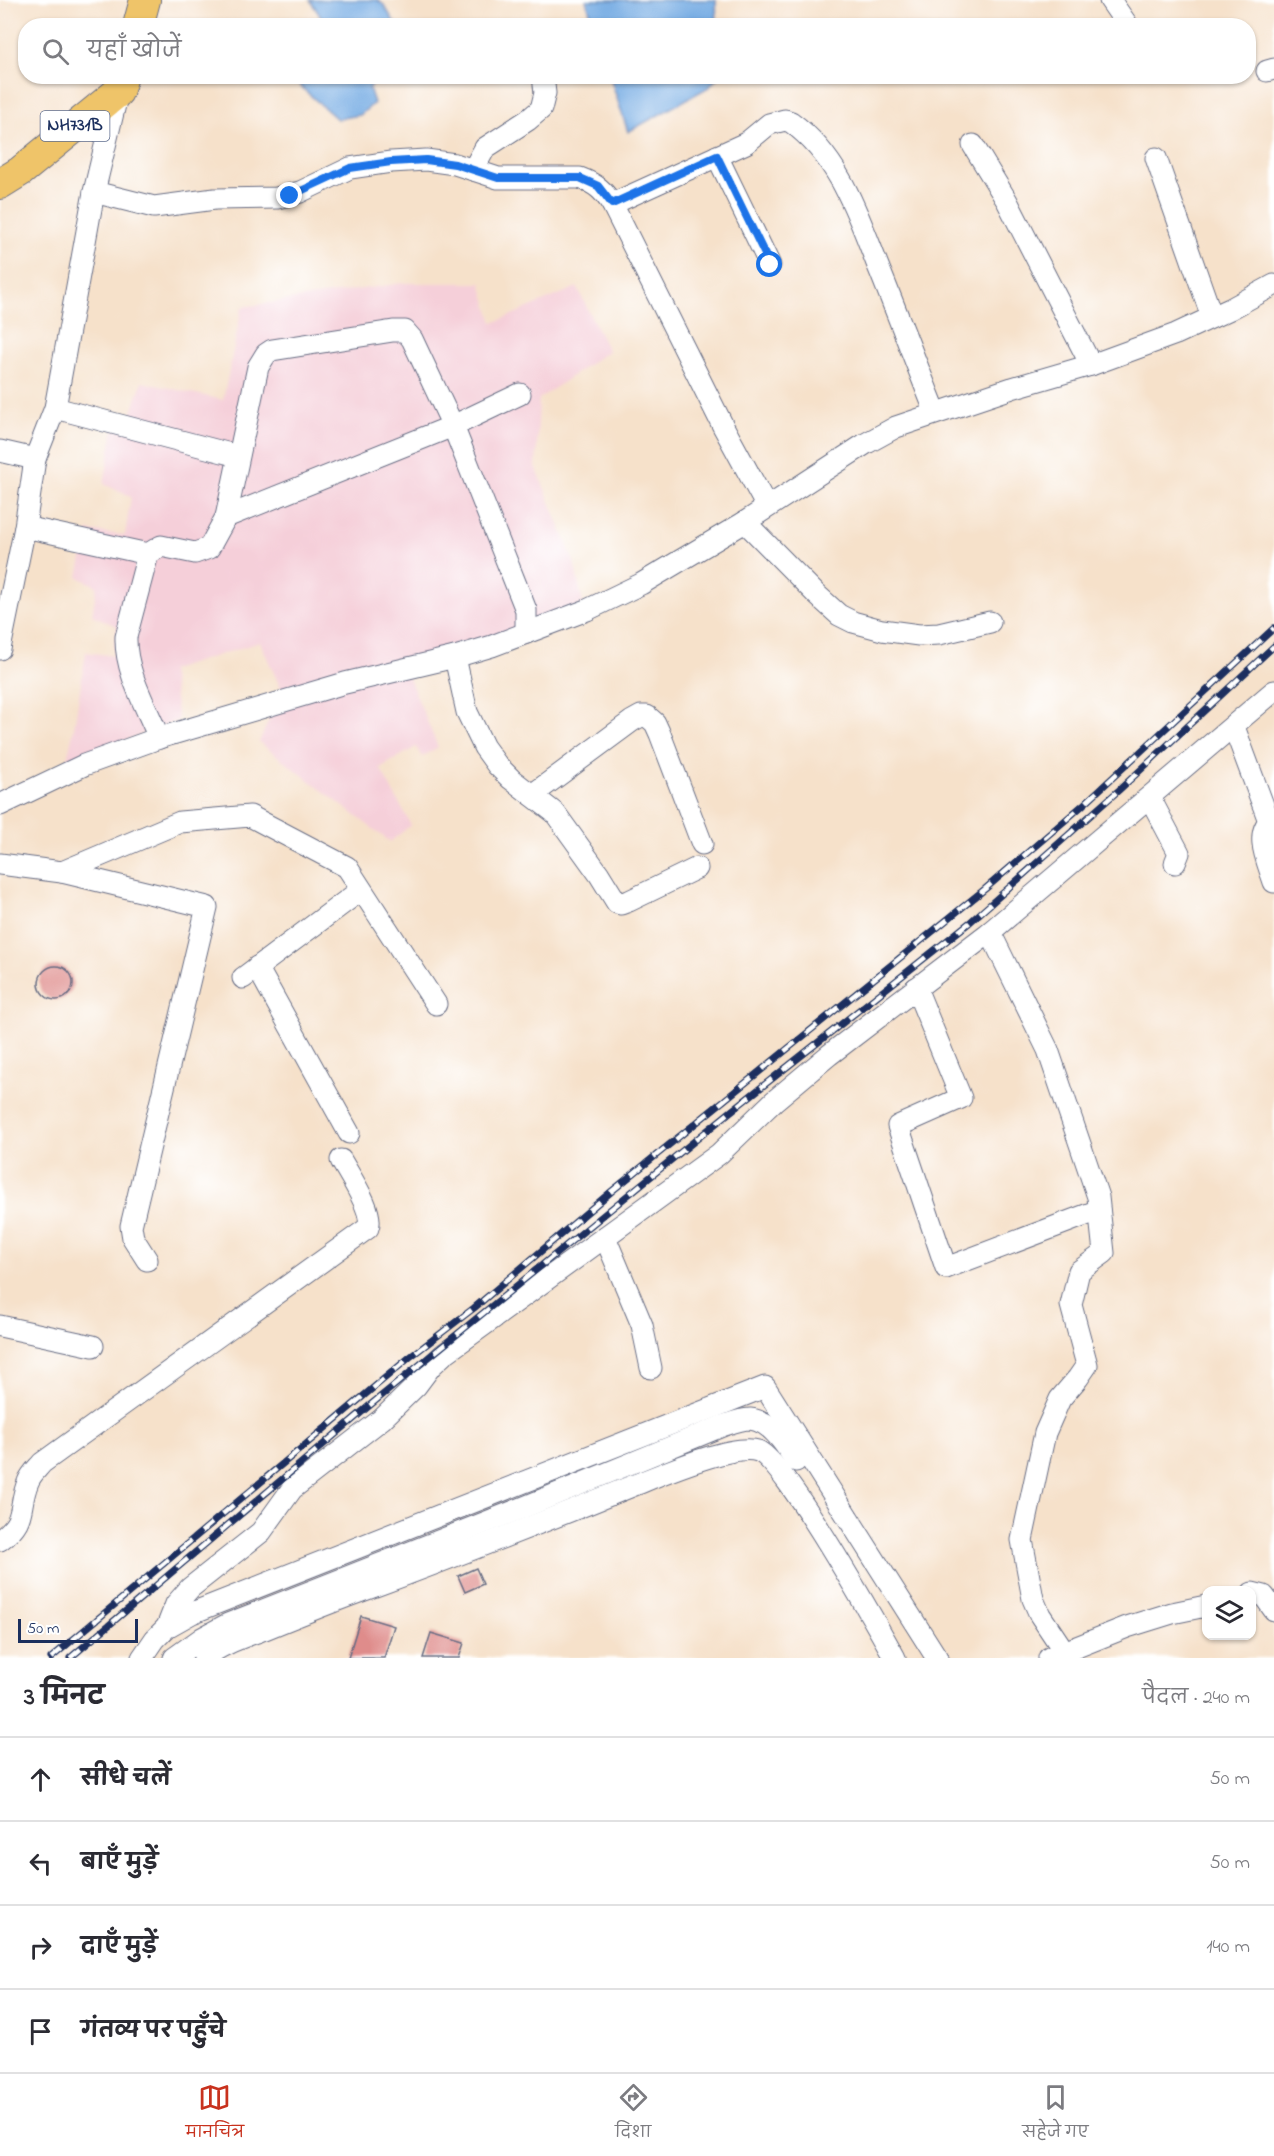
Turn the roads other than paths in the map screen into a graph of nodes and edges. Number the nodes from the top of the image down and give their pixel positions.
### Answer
1 (145, 0) edge
2 (1110, 0) edge
3 (140, 18) edge
4 (1122, 18) edge
5 (120, 84) edge
6 (544, 84) edge
7 (973, 145) dead end
8 (717, 156) junction
9 (1156, 158) dead end
10 (473, 170) junction
11 (11, 178) edge
12 (94, 192) junction
13 (0, 201) edge
14 (612, 204) junction
15 (770, 265) dead end
16 (1274, 285) edge
17 (1212, 317) junction
18 (1091, 365) junction
19 (520, 394) dead end
20 (55, 408) junction
21 (936, 413) junction
22 (453, 426) junction
23 (0, 452) edge
24 (238, 456) junction
25 (35, 459) junction
26 (767, 507) junction
27 (226, 517) junction
28 (745, 522) junction
29 (25, 527) junction
30 (148, 554) junction
31 (990, 622) dead end
32 (526, 633) junction
33 (0, 649) edge
34 (455, 657) junction
35 (1274, 691) edge
36 (1234, 727) junction
37 (159, 738) junction
38 (532, 795) junction
39 (1150, 798) junction
40 (0, 805) edge
41 (1271, 819) edge
42 (702, 844) dead end
43 (1175, 863) dead end
44 (0, 864) edge
45 (697, 868) dead end
46 (62, 872) junction
47 (1274, 882) edge
48 (362, 890) junction
49 (990, 932) junction
50 (916, 988) junction
51 (436, 1004) dead end
52 (349, 1133) dead end
53 (341, 1160) dead end
54 (1100, 1210) junction
55 (604, 1237) junction
56 (147, 1260) dead end
57 (0, 1326) edge
58 (93, 1346) dead end
59 (651, 1368) dead end
60 (0, 1540) edge
61 (1256, 1594) edge
62 (1202, 1607) edge
63 (1274, 1610) edge
64 (167, 1627) junction
65 (1056, 1655) edge
66 (142, 1658) edge
67 (174, 1658) edge
68 (204, 1658) edge
69 (896, 1658) edge
70 (920, 1658) edge
71 (937, 1658) edge

1 - 3 highway
2 - 4 street
5 - 11 highway, NH731B
5 - 12 street
6 - 10 street
7 - 18 street
8 - 14 street
8 - 15 street
8 - 21 street
9 - 17 street
10 - 12 street
10 - 14 street
11 - 13 highway, NH731B
12 - 20 street
14 - 26 street
16 - 17 street
17 - 18 street
18 - 21 street
19 - 22 street
20 - 24 street
20 - 25 street
21 - 26 street
22 - 24 street
22 - 27 street
22 - 32 street
23 - 25 street
24 - 27 street
25 - 29 street
26 - 28 street
27 - 30 street
28 - 31 street
28 - 32 street
29 - 30 street
29 - 33 street
30 - 37 street
32 - 34 street
34 - 37 street
34 - 38 street
35 - 36 street
36 - 39 street
36 - 41 street
37 - 40 street
38 - 42 street
38 - 45 street
39 - 43 street
39 - 49 street
41 - 47 street
44 - 46 street
46 - 48 street
46 - 56 street
48 - 51 street
48 - 52 street
49 - 50 street
49 - 54 street
50 - 54 street
50 - 55 street
53 - 60 street
54 - 65 street
55 - 59 street
55 - 64 street
57 - 58 street
61 - 63 street
62 - 65 street
64 - 66 street
64 - 71 street
67 - 70 street
68 - 69 street

